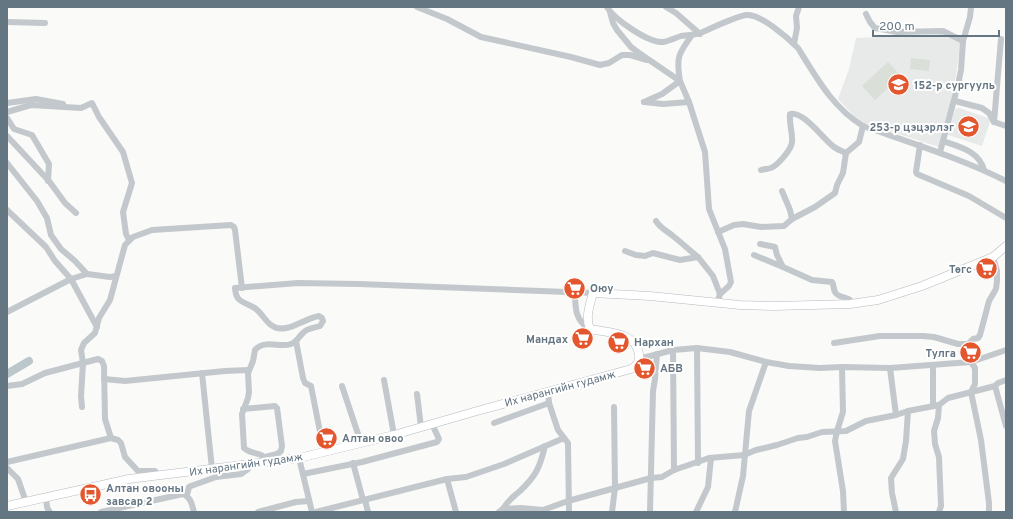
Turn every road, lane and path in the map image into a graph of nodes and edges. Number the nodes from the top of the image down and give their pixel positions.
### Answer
1 (416, 7) edge
2 (666, 7) edge
3 (799, 7) edge
4 (971, 7) edge
5 (608, 9) edge
6 (866, 14) dead end
7 (7, 22) edge
8 (45, 23) dead end
9 (700, 34) junction
10 (692, 35) junction
11 (1001, 39) dead end
12 (963, 41) junction
13 (794, 44) junction
14 (649, 60) junction
15 (680, 81) junction
16 (955, 101) junction
17 (689, 102) junction
18 (7, 103) edge
19 (81, 108) junction
20 (7, 112) edge
21 (7, 118) edge
22 (994, 122) junction
23 (863, 126) junction
24 (1006, 126) edge
25 (7, 136) edge
26 (943, 141) junction
27 (920, 145) junction
28 (940, 152) junction
29 (846, 153) junction
30 (7, 163) edge
31 (761, 170) dead end
32 (984, 170) junction
33 (48, 180) junction
34 (1006, 181) edge
35 (782, 191) dead end
36 (7, 210) edge
37 (76, 213) dead end
38 (1006, 218) edge
39 (792, 219) junction
40 (656, 222) dead end
41 (718, 232) junction
42 (130, 240) junction
43 (760, 244) dead end
44 (1005, 248) edge
45 (625, 251) dead end
46 (754, 255) dead end
47 (698, 257) junction
48 (993, 257) junction
49 (783, 267) junction
50 (87, 274) junction
51 (116, 276) junction
52 (70, 279) junction
53 (242, 288) junction
54 (575, 292) junction
55 (593, 293) junction
56 (720, 294) junction
57 (717, 304) junction
58 (850, 304) junction
59 (7, 312) edge
60 (97, 327) junction
61 (590, 329) junction
62 (296, 341) junction
63 (834, 343) dead end
64 (968, 344) junction
65 (698, 348) junction
66 (673, 350) junction
67 (1006, 350) edge
68 (657, 354) junction
69 (639, 359) junction
70 (766, 362) junction
71 (971, 362) junction
72 (83, 363) junction
73 (933, 366) junction
74 (842, 367) junction
75 (890, 368) junction
76 (249, 370) junction
77 (202, 373) junction
78 (104, 378) junction
79 (384, 380) dead end
80 (1006, 380) edge
81 (7, 386) edge
82 (342, 386) dead end
83 (995, 386) junction
84 (548, 391) junction
85 (972, 392) junction
86 (417, 394) dead end
87 (549, 403) junction
88 (936, 406) junction
89 (82, 407) dead end
90 (614, 407) dead end
91 (243, 409) junction
92 (908, 411) junction
93 (896, 415) junction
94 (494, 423) dead end
95 (432, 424) junction
96 (1006, 426) edge
97 (421, 427) junction
98 (837, 432) junction
99 (394, 435) junction
100 (111, 438) junction
101 (564, 438) junction
102 (361, 443) junction
103 (545, 446) junction
104 (324, 452) junction
105 (744, 455) junction
106 (299, 458) junction
107 (711, 458) junction
108 (267, 460) junction
109 (7, 462) edge
110 (698, 462) junction
111 (353, 463) junction
112 (248, 464) junction
113 (7, 468) edge
114 (212, 469) junction
115 (674, 470) junction
116 (303, 474) junction
117 (159, 475) junction
118 (651, 478) junction
119 (447, 479) junction
120 (615, 488) junction
121 (187, 495) junction
122 (47, 498) junction
123 (364, 500) junction
124 (309, 501) junction
125 (568, 501) junction
126 (26, 502) junction
127 (7, 506) edge
128 (501, 511) edge
129 (542, 511) edge
130 (50, 512) edge
131 (101, 512) edge
132 (194, 512) edge
133 (258, 512) edge
134 (312, 512) edge
135 (316, 512) edge
136 (368, 512) edge
137 (456, 512) edge
138 (569, 512) edge
139 (612, 512) edge
140 (650, 512) edge
141 (696, 512) edge
142 (735, 512) edge
143 (844, 512) edge
144 (896, 512) edge
145 (939, 512) edge
146 (989, 512) edge

1 - 14 street
2 - 9 street
3 - 13 street
4 - 12 street
5 - 10 street
5 - 14 street
6 - 12 street
7 - 8 street
9 - 10 street
9 - 13 street
10 - 15 street
11 - 22 street
12 - 16 street
13 - 23 street
14 - 15 street
15 - 17 street
15 - 17 street
16 - 22 street
16 - 26 street
17 - 41 street
18 - 19 street
19 - 20 street
19 - 42 street
21 - 33 street
22 - 24 street
23 - 27 street
23 - 29 street
25 - 33 street
26 - 28 street
26 - 32 street
27 - 28 street
27 - 38 street
28 - 32 street
29 - 31 street
29 - 39 street
30 - 50 street
32 - 34 street
33 - 37 street
35 - 39 street
36 - 52 street
39 - 41 street
40 - 47 street
41 - 56 street
42 - 51 street
42 - 53 street
43 - 49 street
44 - 48 main road
45 - 47 street
46 - 49 street
47 - 56 street
48 - 58 main road
48 - 64 street
49 - 58 street
50 - 51 street
50 - 52 street
51 - 60 street
52 - 59 street
52 - 60 street
53 - 54 street
53 - 62 street
54 - 55 street
54 - 61 street
55 - 57 main road
55 - 61 main road
56 - 57 street
57 - 58 main road
60 - 72 street
61 - 69 main road
62 - 76 street
62 - 104 street
63 - 64 street
64 - 71 street
65 - 66 street
65 - 70 street
65 - 110 street
66 - 68 street
66 - 115 street
67 - 71 street
68 - 69 street
68 - 118 street
69 - 84 main road, Их нарангийн гудамж
70 - 74 street
70 - 105 street
71 - 73 street
71 - 85 street
72 - 78 street
72 - 81 street
72 - 89 street
73 - 75 street
73 - 88 street
74 - 75 street
74 - 98 street
75 - 93 street
76 - 77 street
76 - 91 street
77 - 78 street
77 - 114 street
78 - 100 street
79 - 99 street
80 - 83 street
82 - 102 street
83 - 85 street
83 - 96 street
84 - 87 street
84 - 95 main road, Их нарангийн гудамж
85 - 88 street
85 - 146 street
86 - 97 street
87 - 94 street
87 - 101 street
88 - 92 street
88 - 145 street
90 - 120 street
91 - 108 street
91 - 108 street
92 - 93 street
92 - 144 street
93 - 98 street
95 - 97 main road, Их нарангийн гудамж
95 - 111 street
97 - 99 main road, Их нарангийн гудамж
98 - 105 street
98 - 143 street
99 - 102 main road, Их нарангийн гудамж
100 - 109 street
100 - 117 street
101 - 103 street
101 - 125 street
102 - 104 main road, Их нарангийн гудамж
103 - 119 street
103 - 128 street
104 - 106 main road, Их нарангийн гудамж
105 - 107 street
105 - 142 street
106 - 108 main road, Их нарангийн гудамж
106 - 116 street
107 - 110 street
107 - 141 street
108 - 112 main road, Их нарангийн гудамж
110 - 115 street
111 - 116 street
111 - 123 street
112 - 114 main road, Их нарангийн гудамж
112 - 121 street
113 - 126 street
114 - 117 main road, Их нарангийн гудамж
115 - 118 street
116 - 124 street
117 - 122 main road, Их нарангийн гудамж
118 - 120 street
118 - 140 street
119 - 123 street
119 - 137 street
120 - 125 street
120 - 139 street
121 - 131 street
121 - 132 street
122 - 126 main road, Их нарангийн гудамж
122 - 130 street
123 - 135 street
123 - 136 street
124 - 133 street
124 - 134 street
125 - 129 street
125 - 138 street
126 - 127 main road, Их нарангийн гудамж
128 - 129 street

